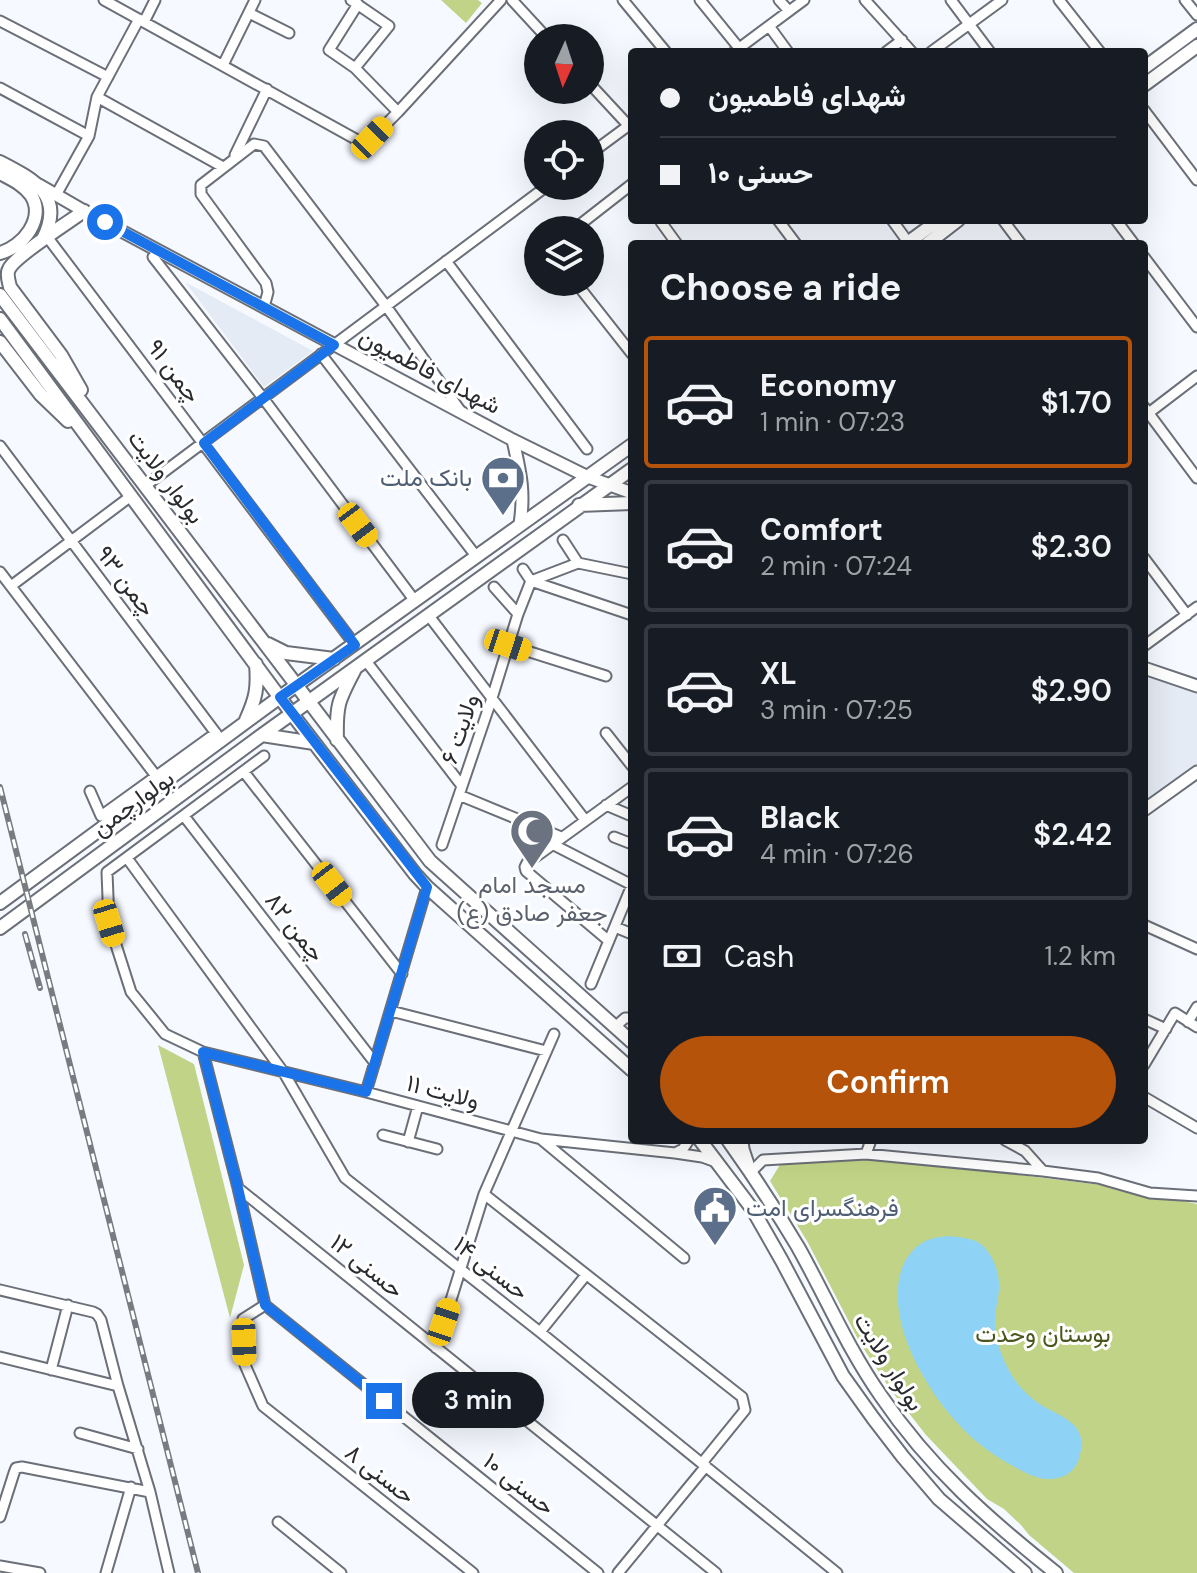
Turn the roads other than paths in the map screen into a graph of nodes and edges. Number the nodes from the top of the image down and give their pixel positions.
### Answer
1 (104, 0) edge
2 (155, 0) edge
3 (255, 0) edge
4 (512, 0) edge
5 (623, 0) edge
6 (700, 0) edge
7 (779, 0) edge
8 (804, 0) edge
9 (951, 0) edge
10 (1002, 0) edge
11 (1059, 0) edge
12 (1185, 0) edge
13 (354, 2) edge
14 (496, 2) edge
15 (871, 2) edge
16 (789, 11) junction
17 (249, 13) junction
18 (1197, 15) edge
19 (141, 20) junction
20 (0, 21) edge
21 (534, 24) edge
22 (969, 24) junction
23 (769, 26) junction
24 (1197, 29) edge
25 (289, 33) dead end
26 (902, 40) junction
27 (1197, 46) edge
28 (663, 48) edge
29 (735, 48) edge
30 (739, 48) edge
31 (785, 48) edge
32 (891, 48) edge
33 (909, 48) edge
34 (936, 48) edge
35 (987, 48) edge
36 (1097, 48) edge
37 (223, 65) junction
38 (1148, 65) edge
39 (355, 68) junction
40 (108, 77) junction
41 (1148, 82) edge
42 (0, 88) edge
43 (267, 89) junction
44 (97, 97) junction
45 (604, 98) edge
46 (398, 112) junction
47 (1148, 115) edge
48 (628, 122) edge
49 (628, 126) edge
50 (89, 136) junction
51 (604, 144) edge
52 (234, 158) junction
53 (0, 162) edge
54 (223, 167) junction
55 (0, 173) edge
56 (1197, 180) edge
57 (35, 182) junction
58 (628, 187) edge
59 (56, 195) junction
60 (528, 200) edge
61 (84, 211) junction
62 (591, 216) edge
63 (934, 224) edge
64 (953, 224) edge
65 (45, 239) junction
66 (912, 240) edge
67 (932, 240) edge
68 (0, 253) edge
69 (153, 257) dead end
70 (446, 261) junction
71 (1148, 262) edge
72 (0, 295) edge
73 (586, 296) edge
74 (386, 306) junction
75 (264, 307) junction
76 (0, 319) edge
77 (1197, 327) edge
78 (0, 342) edge
79 (334, 345) junction
80 (628, 349) edge
81 (321, 354) junction
82 (1197, 376) edge
83 (263, 398) junction
84 (1148, 410) edge
85 (462, 413) junction
86 (1148, 416) edge
87 (106, 434) junction
88 (513, 440) junction
89 (204, 443) junction
90 (0, 446) edge
91 (95, 447) junction
92 (628, 448) edge
93 (587, 449) dead end
94 (628, 472) edge
95 (588, 477) junction
96 (1197, 478) edge
97 (610, 485) junction
98 (145, 486) junction
99 (628, 492) edge
100 (131, 496) junction
101 (628, 503) edge
102 (579, 505) junction
103 (520, 524) junction
104 (563, 540) dead end
105 (71, 541) junction
106 (476, 556) junction
107 (578, 563) junction
108 (1148, 563) edge
109 (523, 569) dead end
110 (0, 572) edge
111 (628, 573) edge
112 (531, 581) junction
113 (11, 586) junction
114 (494, 587) dead end
115 (415, 601) junction
116 (1197, 607) edge
117 (518, 614) junction
118 (628, 614) edge
119 (1187, 615) junction
120 (429, 616) junction
121 (264, 641) junction
122 (1148, 643) edge
123 (355, 645) junction
124 (508, 645) junction
125 (334, 659) junction
126 (366, 661) junction
127 (256, 664) junction
128 (355, 669) junction
129 (1148, 669) edge
130 (606, 676) dead end
131 (298, 685) junction
132 (1197, 686) edge
133 (280, 697) junction
134 (492, 698) junction
135 (310, 701) junction
136 (292, 714) junction
137 (245, 722) junction
138 (606, 733) dead end
139 (262, 735) junction
140 (218, 736) junction
141 (337, 740) junction
142 (314, 743) junction
143 (264, 756) dead end
144 (628, 761) edge
145 (244, 772) junction
146 (1197, 772) edge
147 (156, 776) junction
148 (628, 790) edge
149 (90, 791) dead end
150 (460, 791) junction
151 (606, 805) junction
152 (1148, 807) edge
153 (628, 814) edge
154 (184, 816) junction
155 (585, 820) junction
156 (561, 837) junction
157 (614, 837) dead end
158 (628, 842) edge
159 (552, 844) junction
160 (442, 845) dead end
161 (127, 858) junction
162 (628, 883) edge
163 (427, 887) junction
164 (628, 895) edge
165 (0, 903) edge
166 (615, 927) junction
167 (1148, 927) edge
168 (0, 928) edge
169 (628, 932) edge
170 (609, 941) junction
171 (1197, 949) edge
172 (402, 974) junction
173 (591, 984) dead end
174 (1197, 1007) edge
175 (391, 1011) junction
176 (628, 1018) edge
177 (1148, 1021) edge
178 (1193, 1024) edge
179 (615, 1027) junction
180 (1166, 1029) junction
181 (554, 1034) dead end
182 (628, 1038) edge
183 (546, 1051) junction
184 (203, 1052) junction
185 (1148, 1058) edge
186 (375, 1063) junction
187 (628, 1066) edge
188 (284, 1073) junction
189 (366, 1092) junction
190 (1148, 1099) edge
191 (418, 1106) junction
192 (1197, 1128) edge
193 (511, 1131) junction
194 (383, 1135) dead end
195 (541, 1139) junction
196 (408, 1142) junction
197 (686, 1144) edge
198 (703, 1144) edge
199 (731, 1144) edge
200 (742, 1144) edge
201 (870, 1144) edge
202 (1012, 1144) edge
203 (437, 1149) dead end
204 (675, 1153) junction
205 (866, 1154) junction
206 (719, 1163) junction
207 (1043, 1171) junction
208 (751, 1172) junction
209 (238, 1188) junction
210 (484, 1194) junction
211 (1197, 1196) edge
212 (684, 1258) dead end
213 (461, 1270) junction
214 (586, 1275) junction
215 (0, 1290) edge
216 (68, 1305) junction
217 (265, 1305) junction
218 (540, 1332) junction
219 (436, 1348) junction
220 (0, 1357) edge
221 (51, 1370) junction
222 (118, 1386) junction
223 (80, 1433) dead end
224 (138, 1449) junction
225 (704, 1465) junction
226 (131, 1487) junction
227 (150, 1492) junction
228 (0, 1517) edge
229 (278, 1522) dead end
230 (657, 1525) junction
231 (0, 1566) edge
232 (40, 1573) edge
233 (106, 1573) edge
234 (169, 1573) edge
235 (341, 1573) edge
236 (473, 1573) edge
237 (598, 1573) edge
238 (618, 1573) edge
239 (716, 1573) edge
240 (837, 1573) edge
241 (1025, 1573) edge
242 (1056, 1573) edge

1 - 19 street
2 - 19 street
3 - 17 street
4 - 21 street
5 - 28 street
6 - 29 street
7 - 16 street
8 - 16 street
9 - 22 street
10 - 22 street
11 - 36 street
12 - 18 street
13 - 39 street
13 - 39 street
14 - 46 street
15 - 26 street
16 - 23 street
17 - 25 street
17 - 37 street
19 - 37 street
19 - 40 street
20 - 40 street
22 - 34 street
22 - 35 street
23 - 30 street
23 - 31 street
24 - 38 main road
26 - 32 street
26 - 33 street
27 - 41 main road
37 - 43 street
39 - 46 street
40 - 44 street
42 - 50 street
43 - 46 street
43 - 52 street
44 - 50 street
44 - 54 street
45 - 48 street
47 - 56 street
49 - 51 street
50 - 59 street
52 - 54 street
52 - 74 street
53 - 57 main road, شهدای فاطمیون
54 - 75 street
55 - 68 main road
57 - 59 street, شهدای فاطمیون
57 - 65 main road
58 - 62 street
59 - 61 street, شهدای فاطمیون
60 - 70 street
61 - 65 main road
61 - 75 street, شهدای فاطمیون
63 - 66 main road
64 - 67 main road
65 - 87 main road
65 - 89 street, چمن ۹۱
69 - 83 street
70 - 74 street
70 - 93 street
71 - 77 street
72 - 87 main road, بولوار ولایت
73 - 80 street
74 - 79 street
74 - 85 street
75 - 79 street, شهدای فاطمیون
76 - 91 main road, بولوار ولایت
78 - 91 main road
79 - 81 street
79 - 85 street, شهدای فاطمیون
81 - 83 street
81 - 106 street
82 - 84 street
83 - 89 street
83 - 115 street
85 - 88 street, شهدای فاطمیون
86 - 96 street
87 - 98 main road, بولوار ولایت
88 - 95 street, شهدای فاطمیون
88 - 103 street
89 - 98 street
89 - 123 street, چمن ۹۱
90 - 105 street, چمن ۹۳
91 - 100 main road, بولوار ولایت
92 - 95 main road
94 - 97 main road
95 - 97 street, شهدای فاطمیون
95 - 103 main road
97 - 99 street
97 - 102 main road
98 - 121 main road, بولوار ولایت
100 - 105 street
100 - 127 main road, بولوار ولایت
101 - 102 main road
102 - 120 main road
103 - 106 main road
104 - 107 street
105 - 113 street
105 - 140 street, چمن ۹۳
106 - 115 main road
107 - 111 street
107 - 112 street
108 - 119 street
109 - 112 street
110 - 113 street
112 - 117 street, ولایت ۶
112 - 118 street
113 - 147 street
114 - 117 street
115 - 123 main road
116 - 119 street
117 - 124 street, ولایت ۶
119 - 122 street
120 - 126 main road
120 - 134 street
121 - 125 main road
121 - 131 main road, بولوار ولایت
123 - 125 main road
124 - 130 street
124 - 134 street, ولایت ۶
125 - 131 main road
126 - 128 main road
126 - 150 street
127 - 133 main road, بولوار ولایت
127 - 137 main road
128 - 135 main road
128 - 141 main road
129 - 132 street
131 - 133 main road, بولوارچمن
131 - 135 main road, بولوار ولایت
133 - 136 main road, بولوار ولایت
133 - 137 main road, بولوارچمن
134 - 150 street, ولایت ۶
134 - 155 street
135 - 136 main road, بولوارچمن
135 - 141 main road
136 - 139 main road, بولوارچمن
136 - 142 main road
137 - 140 main road, بولوارچمن
138 - 144 street
139 - 142 main road
139 - 168 main road, بولوارچمن
140 - 147 street
140 - 165 main road, بولوارچمن
141 - 179 main road
142 - 163 main road
143 - 145 street
145 - 154 street
145 - 172 street
146 - 152 street
147 - 149 street
148 - 151 street
150 - 156 street
150 - 160 street, ولایت ۶
151 - 153 street
151 - 155 street
154 - 161 street
154 - 186 street, چمن ۸۲
155 - 156 street
156 - 159 street
157 - 158 street
159 - 162 street
159 - 170 street
161 - 184 street, ولایت ۱۱
161 - 188 street, حسنی ۱۴
163 - 172 street
163 - 187 main road
164 - 166 street
166 - 169 street
166 - 170 street
167 - 171 street
170 - 173 street
172 - 175 street
174 - 178 street
175 - 183 street
175 - 186 street
176 - 179 street
177 - 180 street
178 - 180 street
179 - 182 main road
180 - 185 street
181 - 183 street
183 - 193 street
184 - 188 street, ولایت ۱۱
184 - 209 street
186 - 189 street
188 - 189 street, ولایت ۱۱
188 - 213 street, حسنی ۱۴
189 - 191 street, ولایت ۱۱
190 - 192 street
191 - 193 street, ولایت ۱۱
191 - 196 street
193 - 195 street, ولایت ۱۱
193 - 210 street
194 - 196 street
195 - 204 street, ولایت ۱۱
195 - 212 street
196 - 203 street
197 - 204 street
198 - 206 main road, بولوار ولایت
199 - 208 main road, بولوار ولایت
200 - 208 street
201 - 205 street
202 - 207 street
204 - 206 street, ولایت ۱۱
205 - 207 street
205 - 208 street
206 - 241 main road, بولوار ولایت
207 - 211 street
208 - 242 main road, بولوار ولایت
209 - 217 street
209 - 219 street, حسنی ۱۲
210 - 213 street
210 - 214 street
213 - 218 street, حسنی ۱۴
213 - 219 street
214 - 218 street
214 - 225 street
215 - 216 street
216 - 221 street
216 - 222 street
217 - 236 street, حسنی ۸
217 - 237 street, حسنی ۱۰
218 - 225 street, حسنی ۱۴
219 - 230 street, حسنی ۱۲
220 - 221 street
221 - 222 street
222 - 224 street
223 - 224 street
224 - 227 street
225 - 230 street
225 - 240 street, حسنی ۱۴
226 - 227 street
226 - 228 street
226 - 233 street
227 - 234 street
229 - 235 street
230 - 238 street
230 - 239 street, حسنی ۱۲
231 - 232 street

